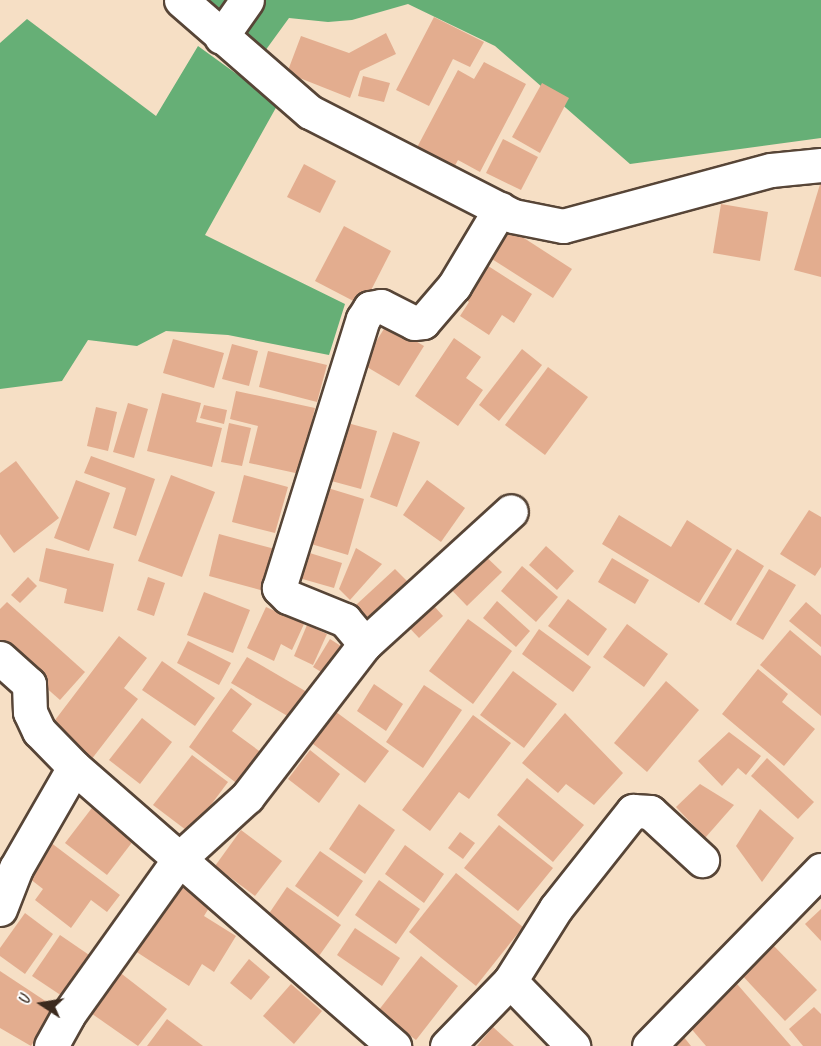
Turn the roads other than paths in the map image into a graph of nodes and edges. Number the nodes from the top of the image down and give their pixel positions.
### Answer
1 (181, 0) edge
2 (247, 0) edge
3 (221, 37) junction
4 (821, 165) edge
5 (500, 209) junction
6 (511, 511) dead end
7 (365, 644) junction
8 (0, 658) edge
9 (74, 766) junction
10 (180, 858) junction
11 (702, 860) dead end
12 (821, 870) edge
13 (0, 909) edge
14 (510, 981) junction
15 (51, 1046) edge
16 (394, 1046) edge
17 (447, 1046) edge
18 (573, 1046) edge
19 (649, 1046) edge

1 - 3 street
2 - 3 street
3 - 5 street
4 - 5 street
5 - 7 street
6 - 7 street
7 - 10 street
8 - 9 street
9 - 10 street
9 - 13 street
10 - 15 street
10 - 16 street
11 - 14 street
12 - 19 street
14 - 17 street
14 - 18 street

